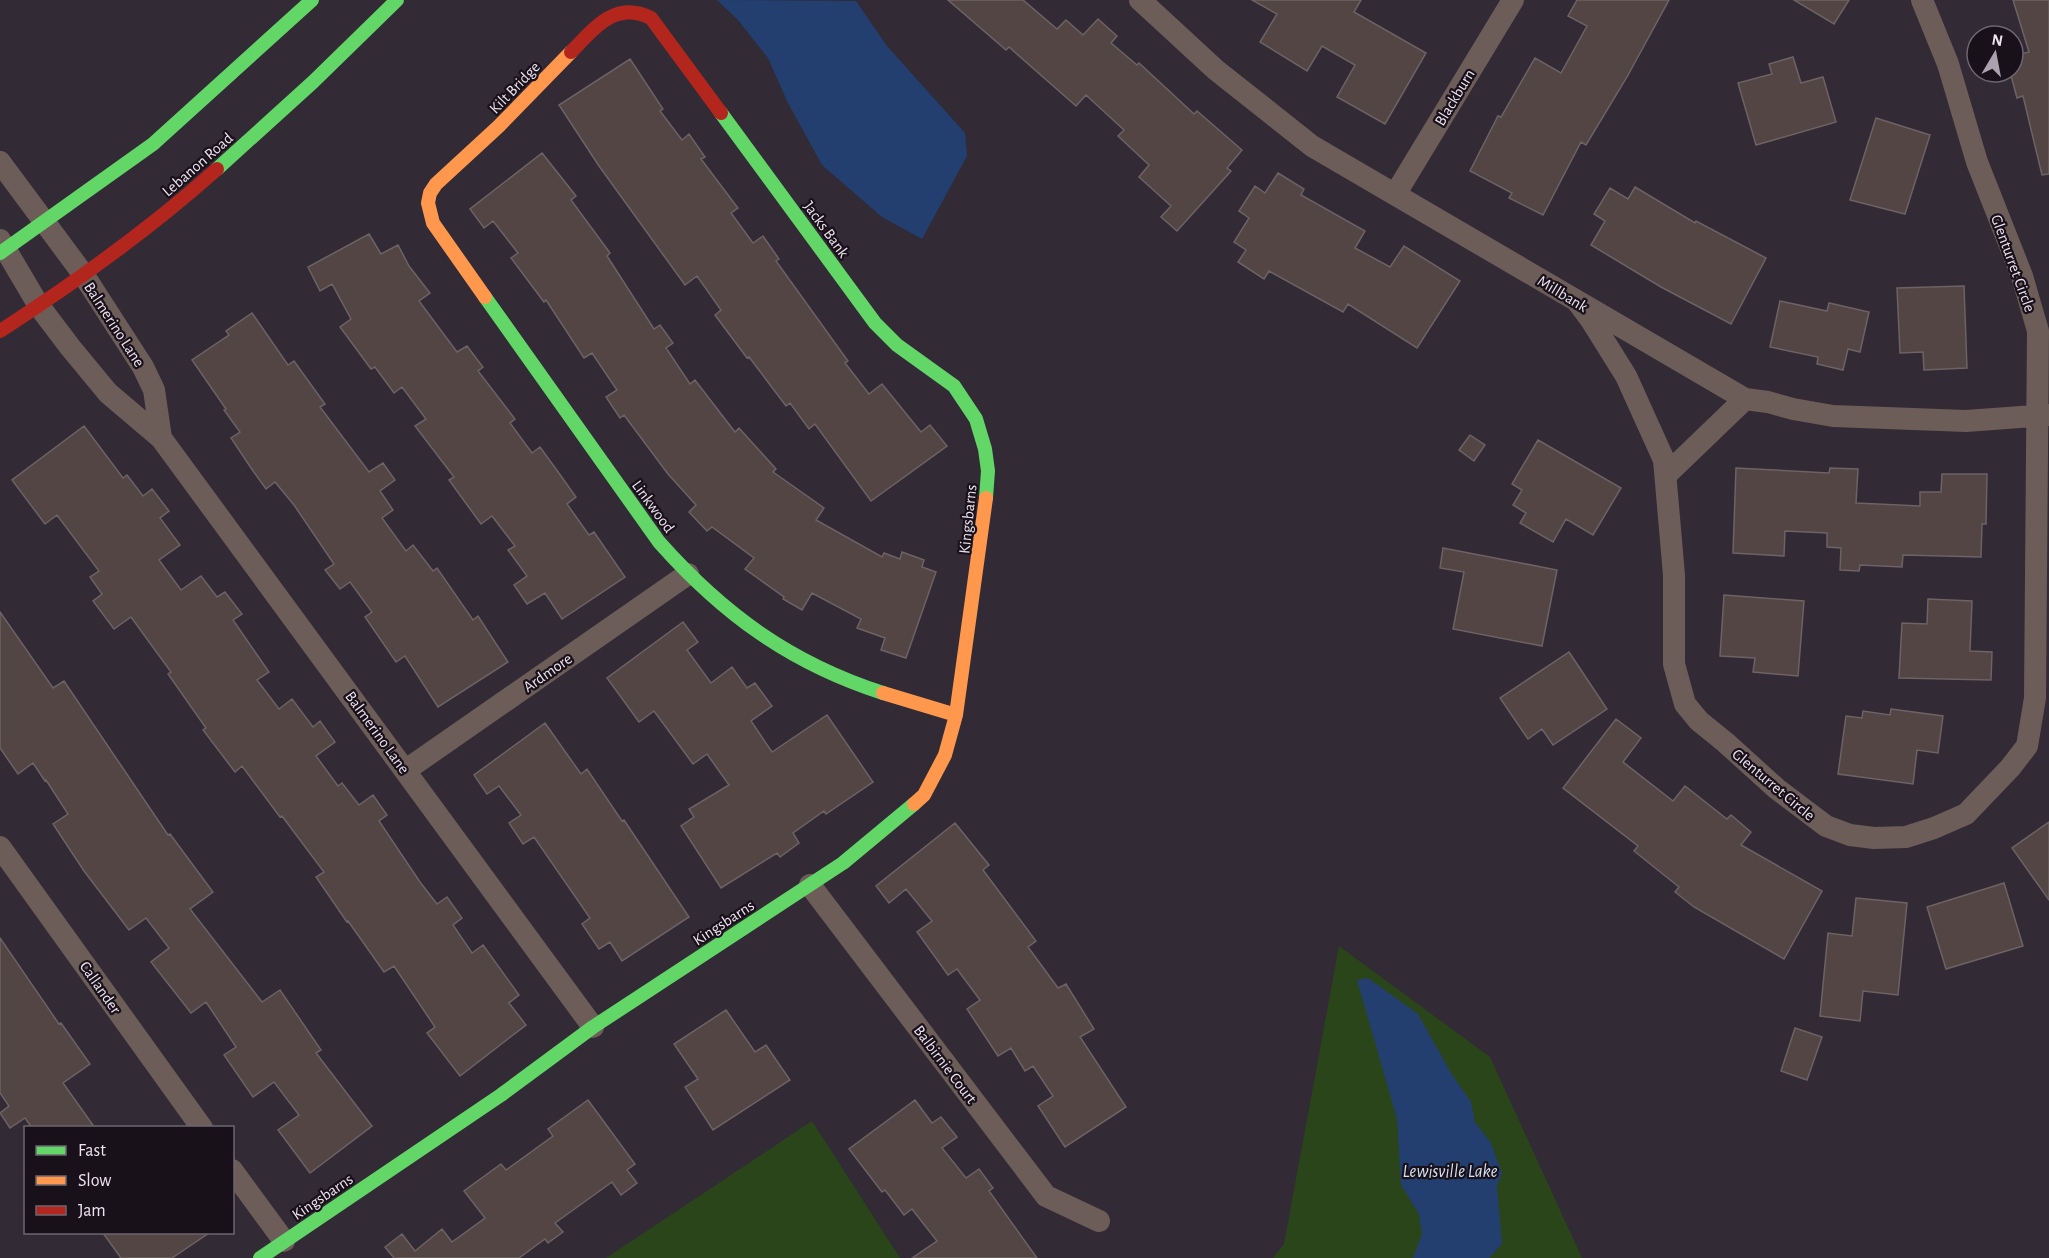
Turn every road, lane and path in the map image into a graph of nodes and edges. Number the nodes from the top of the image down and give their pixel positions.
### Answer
1 (312, 0) edge
2 (397, 0) edge
3 (1140, 0) edge
4 (1513, 0) edge
5 (1922, 0) edge
6 (630, 7) joint
7 (0, 162) edge
8 (1396, 193) junction
9 (429, 200) joint
10 (44, 221) junction
11 (2, 247) edge
12 (83, 274) junction
13 (1577, 301) junction
14 (39, 306) junction
15 (0, 331) edge
16 (1745, 399) junction
17 (2044, 416) edge
18 (161, 438) junction
19 (988, 471) joint
20 (1666, 475) junction
21 (688, 574) junction
22 (956, 715) junction
23 (406, 770) junction
24 (0, 848) edge
25 (810, 885) junction
26 (593, 1027) junction
27 (201, 1126) edge
28 (234, 1173) edge
29 (1099, 1221) dead end
30 (285, 1241) junction
31 (260, 1258) edge

1 - 10 street
2 - 12 street, Lebanon Road
3 - 8 street, Millbank
4 - 8 street, Blackburn
5 - 17 street, Glenturret Circle
6 - 9 street, Kilt Bridge
6 - 19 street, Jacks Bank
7 - 10 street, Balmerino Lane
8 - 13 street, Millbank
9 - 21 street, Linkwood
10 - 11 street
10 - 12 street, Balmerino Lane
11 - 14 street, Balmerino Lane
12 - 14 street, Lebanon Road
12 - 18 street, Balmerino Lane
13 - 16 street, Millbank
13 - 20 street, Glenturret Circle
14 - 15 street, Lebanon Road
14 - 18 street, Balmerino Lane
16 - 17 street, Millbank
16 - 20 street
17 - 20 street, Glenturret Circle
18 - 23 street, Balmerino Lane
19 - 22 street, Kingsbarns
21 - 22 street, Linkwood
21 - 23 street, Ardmore
22 - 25 street, Kingsbarns
23 - 26 street, Balmerino Lane
24 - 27 street, Callander
25 - 26 street, Kingsbarns
25 - 29 street, Balbirnie Court
26 - 30 street, Kingsbarns
28 - 30 street
30 - 31 street, Kingsbarns

